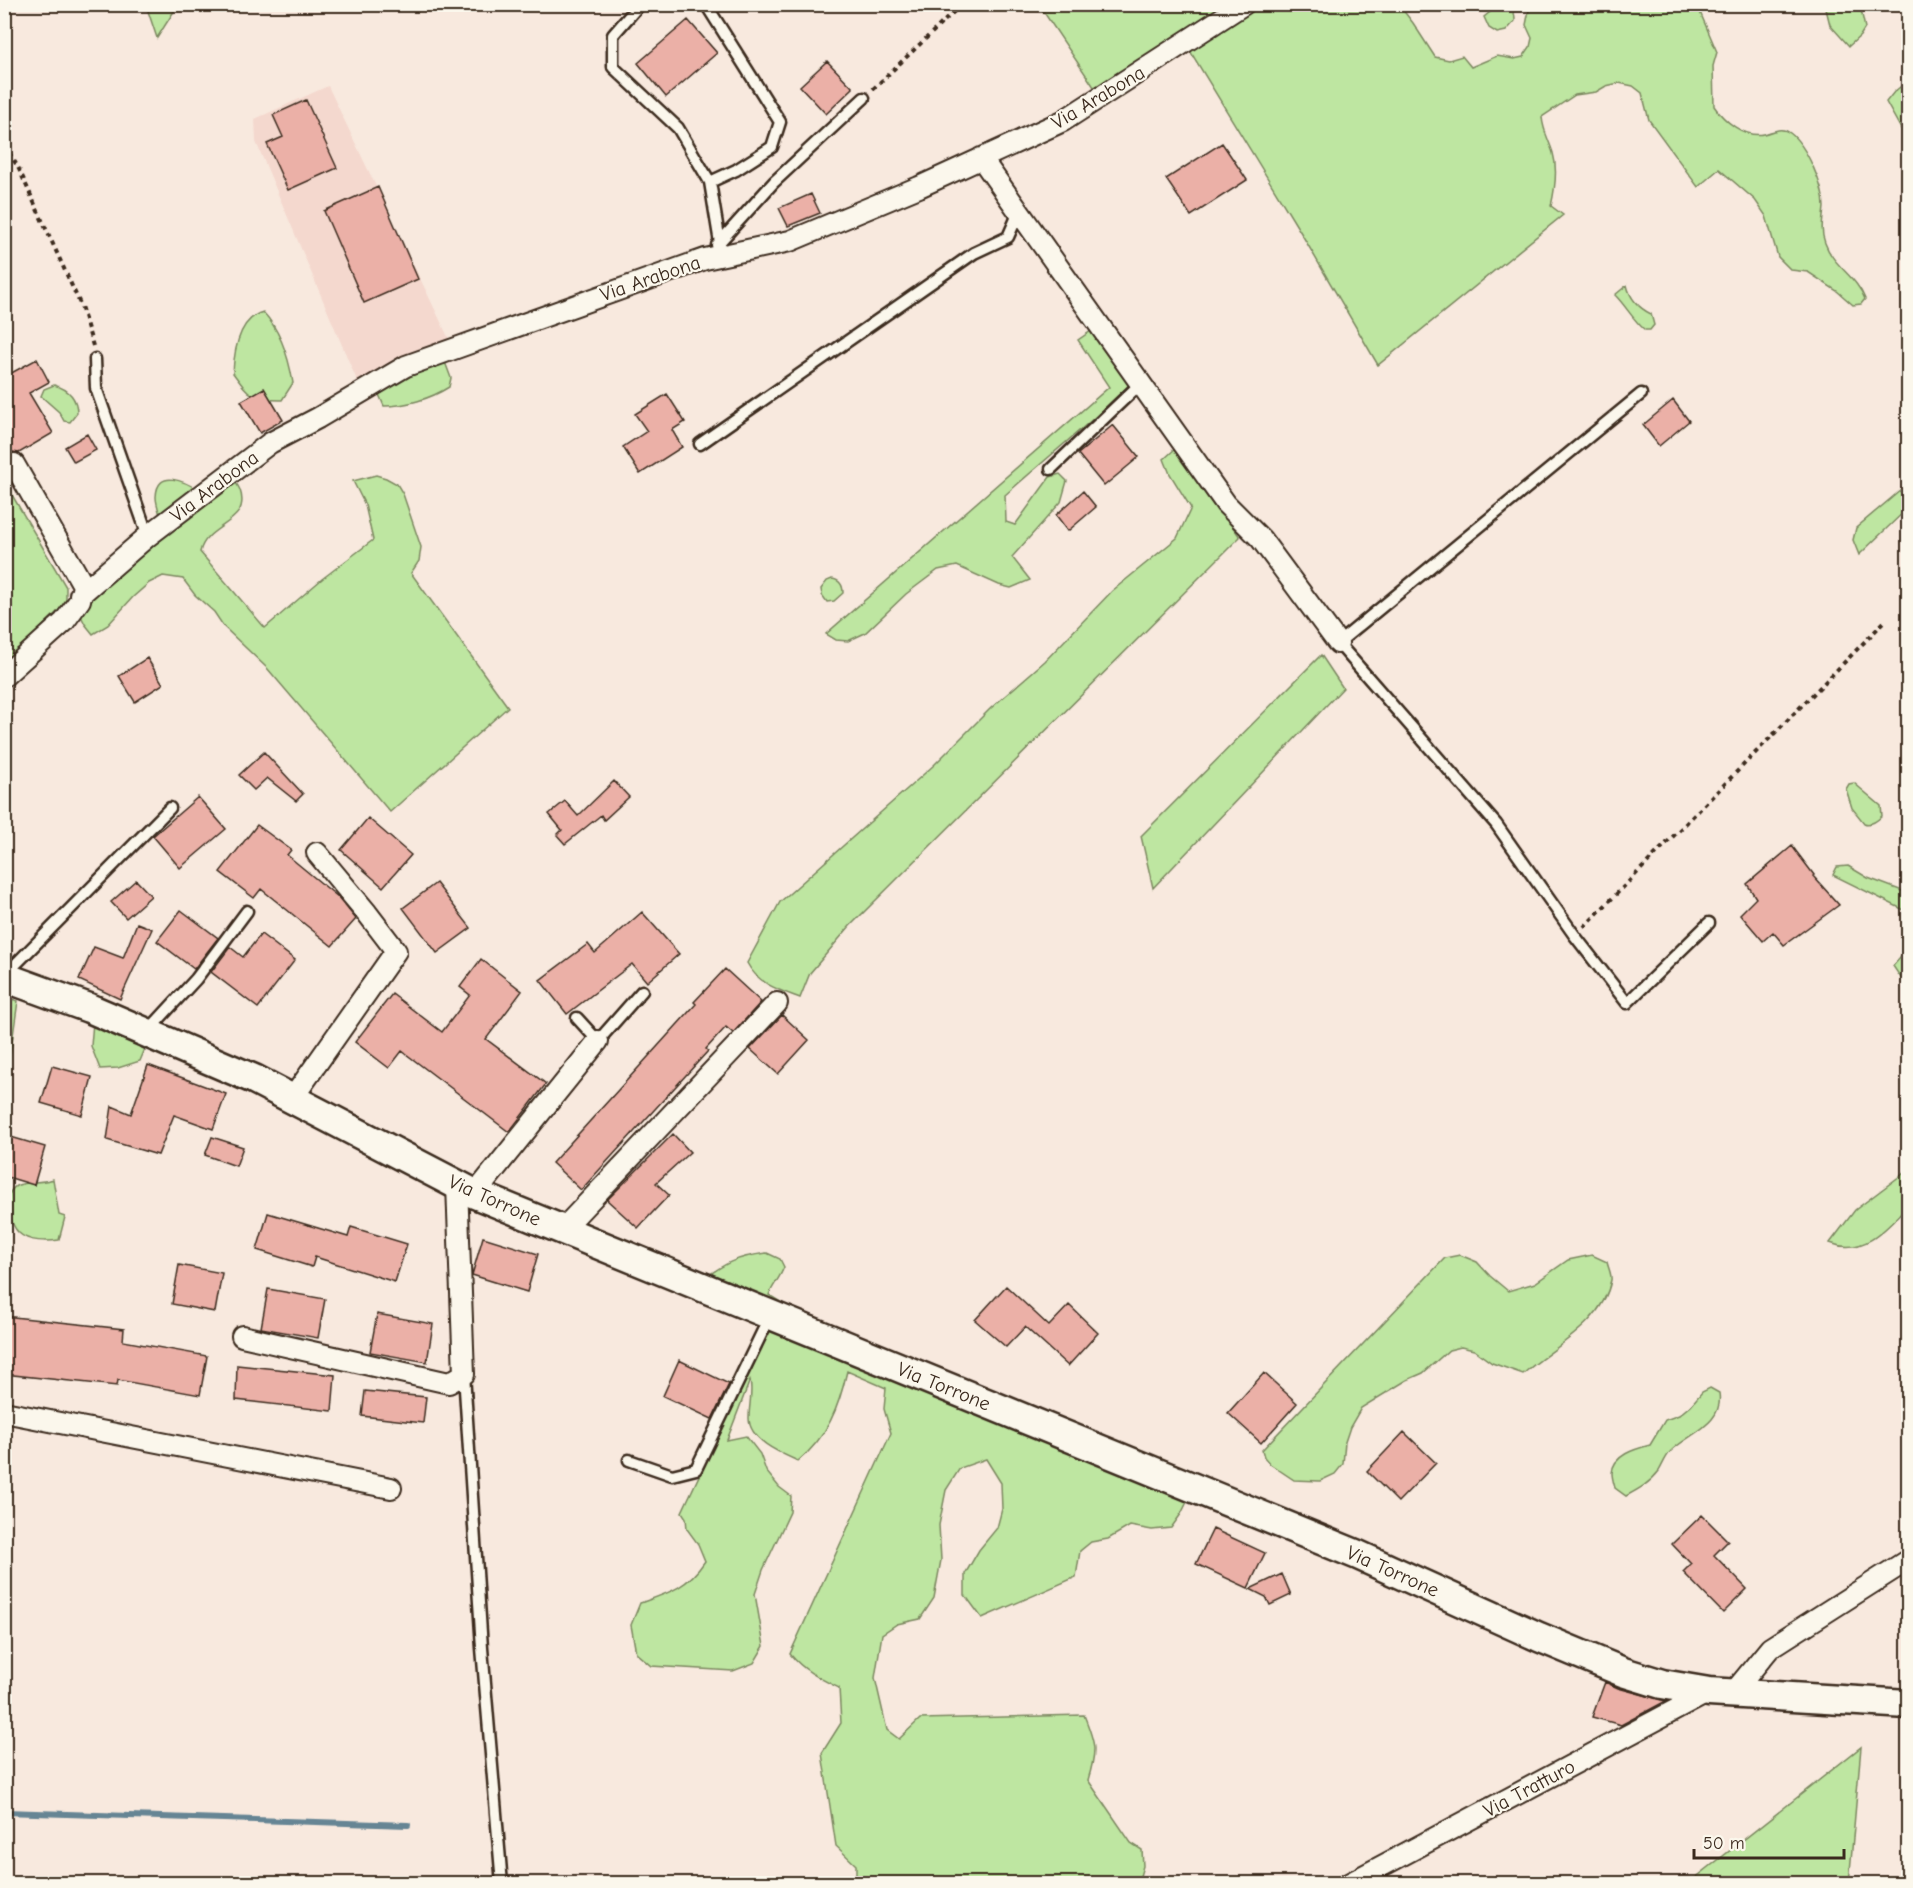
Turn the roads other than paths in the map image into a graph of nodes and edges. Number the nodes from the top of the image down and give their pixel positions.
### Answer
1 (640, 4) edge
2 (703, 4) edge
3 (1244, 4) edge
4 (864, 98) road end
5 (981, 158) junction
6 (710, 182) junction
7 (1019, 212) junction
8 (720, 243) junction
9 (705, 259) junction
10 (95, 359) road end
11 (1140, 384) junction
12 (1641, 394) dead end
13 (700, 444) dead end
14 (14, 464) dead end
15 (1051, 470) dead end
16 (148, 536) junction
17 (81, 595) junction
18 (1338, 643) junction
19 (4, 676) edge
20 (170, 808) dead end
21 (317, 853) dead end
22 (247, 911) dead end
23 (1709, 923) dead end
24 (4, 976) edge
25 (642, 992) dead end
26 (777, 1003) dead end
27 (577, 1018) dead end
28 (147, 1033) junction
29 (598, 1041) junction
30 (292, 1099) junction
31 (466, 1189) junction
32 (562, 1230) junction
33 (770, 1316) junction
34 (242, 1336) dead end
35 (464, 1374) junction
36 (4, 1412) edge
37 (629, 1460) dead end
38 (391, 1488) dead end
39 (1908, 1560) edge
40 (1721, 1692) junction
41 (1908, 1704) edge
42 (502, 1884) edge
43 (1348, 1884) edge

1 - 6 lane
2 - 6 lane
3 - 5 street, Via Arabona
4 - 8 lane
5 - 7 street
5 - 9 street, Via Arabona
6 - 8 lane
7 - 11 street
7 - 13 lane
8 - 9 lane
9 - 16 street, Via Arabona
10 - 16 lane
11 - 15 lane
11 - 18 street
12 - 18 lane
14 - 17 street
16 - 17 street, Via Arabona
17 - 19 street, Via Arabona
18 - 23 lane
20 - 24 lane
21 - 30 street
22 - 28 lane
24 - 28 main road, Via Torrone
25 - 29 lane
26 - 32 street
27 - 29 lane
28 - 30 main road, Via Torrone
29 - 31 street
30 - 31 main road, Via Torrone
31 - 32 main road, Via Torrone
31 - 35 street
32 - 33 main road, Via Torrone
33 - 37 lane
33 - 40 main road, Via Torrone
34 - 35 street
35 - 42 lane
36 - 38 street
39 - 40 street
40 - 41 main road, Via Torrone
40 - 43 street, Via Tratturo

